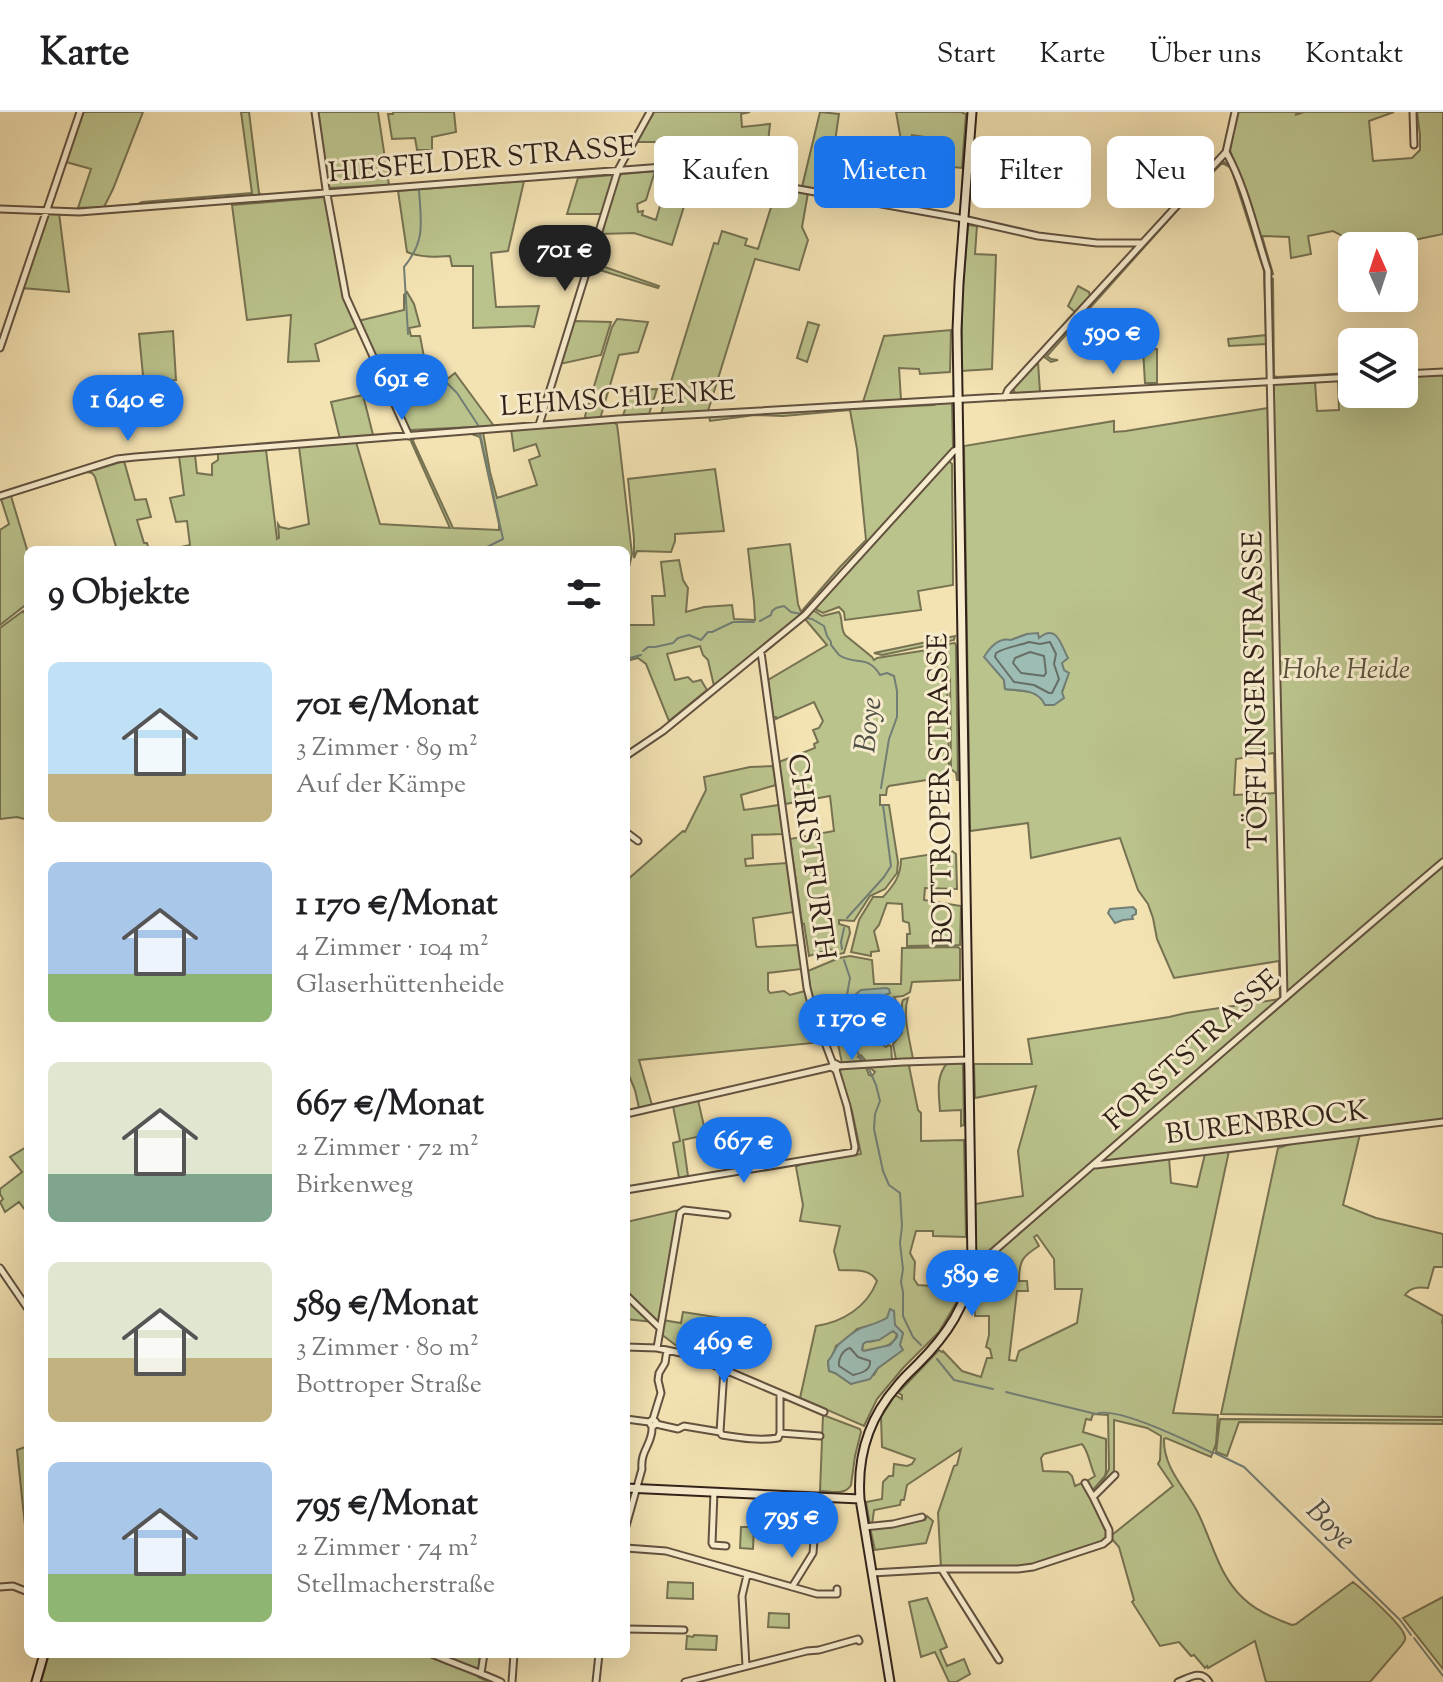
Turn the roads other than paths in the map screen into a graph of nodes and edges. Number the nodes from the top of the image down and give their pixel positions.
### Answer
1 (80, 112) edge
2 (315, 112) edge
3 (650, 112) edge
4 (972, 112) edge
5 (1235, 112) edge
6 (1413, 112) edge
7 (1414, 145) dead end
8 (1226, 152) junction
9 (618, 170) junction
10 (327, 193) junction
11 (0, 209) edge
12 (46, 211) junction
13 (964, 220) junction
14 (1142, 243) junction
15 (0, 348) edge
16 (1443, 372) edge
17 (1418, 373) edge
18 (1338, 378) edge
19 (1270, 381) junction
20 (1005, 397) junction
21 (958, 400) junction
22 (539, 425) junction
23 (409, 436) junction
24 (958, 449) junction
25 (0, 496) edge
26 (761, 652) junction
27 (630, 753) edge
28 (630, 835) edge
29 (638, 841) dead end
30 (1443, 862) edge
31 (1284, 997) junction
32 (969, 1060) junction
33 (835, 1067) junction
34 (630, 1113) edge
35 (1443, 1122) edge
36 (1095, 1165) junction
37 (630, 1189) edge
38 (727, 1215) dead end
39 (0, 1268) edge
40 (971, 1272) junction
41 (630, 1299) edge
42 (24, 1303) edge
43 (660, 1327) junction
44 (630, 1347) edge
45 (657, 1348) junction
46 (667, 1350) junction
47 (724, 1369) junction
48 (780, 1394) junction
49 (824, 1412) dead end
50 (630, 1420) edge
51 (653, 1423) junction
52 (720, 1432) junction
53 (780, 1433) junction
54 (820, 1436) dead end
55 (1115, 1475) dead end
56 (1085, 1483) dead end
57 (630, 1488) edge
58 (637, 1489) junction
59 (714, 1492) junction
60 (1093, 1497) junction
61 (860, 1499) junction
62 (630, 1513) edge
63 (922, 1517) dead end
64 (863, 1527) junction
65 (814, 1540) dead end
66 (726, 1546) dead end
67 (630, 1548) edge
68 (942, 1569) junction
69 (871, 1573) junction
70 (747, 1575) junction
71 (0, 1587) edge
72 (792, 1587) junction
73 (837, 1589) dead end
74 (24, 1590) edge
75 (630, 1629) edge
76 (684, 1630) dead end
77 (859, 1641) dead end
78 (43, 1658) edge
79 (441, 1658) edge
80 (483, 1658) edge
81 (514, 1658) edge
82 (599, 1658) edge
83 (999, 1660) dead end
84 (746, 1666) junction
85 (481, 1673) junction
86 (36, 1682) edge
87 (501, 1682) edge
88 (512, 1682) edge
89 (596, 1682) edge
90 (685, 1682) edge
91 (890, 1682) edge
92 (1178, 1682) edge
93 (1209, 1682) edge

1 - 12 street
2 - 10 street
3 - 9 street
4 - 13 main road, BOTTROPER STRASSE
5 - 8 street
6 - 7 street
8 - 14 street
8 - 19 street, TÖFFLINGER STRASSE
9 - 10 street, HIESFELDER STRASSE
9 - 13 street, HIESFELDER STRASSE
9 - 22 street
10 - 12 street, HIESFELDER STRASSE
10 - 23 street
11 - 12 street, HIESFELDER STRASSE
12 - 15 street
13 - 14 street, HIESFELDER STRASSE
13 - 21 main road, BOTTROPER STRASSE
14 - 20 street
16 - 17 street
18 - 19 street, LEHMSCHLENKE
19 - 20 street, LEHMSCHLENKE
19 - 31 street, TÖFFLINGER STRASSE
20 - 21 street, LEHMSCHLENKE
21 - 22 street, LEHMSCHLENKE
21 - 24 main road, BOTTROPER STRASSE
22 - 23 street, LEHMSCHLENKE
23 - 25 street, LEHMSCHLENKE
24 - 26 street
24 - 32 main road, BOTTROPER STRASSE
26 - 27 street
26 - 33 street, CHRISTFURTH
28 - 29 street
30 - 31 street, FORSTSTRASSE
31 - 36 street, FORSTSTRASSE
32 - 33 street
32 - 40 main road, BOTTROPER STRASSE
33 - 34 street
33 - 37 street, CHRISTFURTH
35 - 36 street, BURENBROCK
36 - 40 street, FORSTSTRASSE
38 - 43 street
39 - 42 street
40 - 61 main road, BOTTROPER STRASSE
41 - 43 street
43 - 45 street
44 - 45 street
45 - 46 street
46 - 47 street
46 - 51 street
47 - 48 street
47 - 52 street
48 - 49 street
48 - 53 street
50 - 51 street
51 - 52 street
51 - 58 street
52 - 53 street
53 - 54 street
55 - 60 street
56 - 60 street
57 - 58 main road
58 - 59 main road
58 - 62 street
59 - 61 main road
59 - 66 street
60 - 68 street
61 - 64 main road, BOTTROPER STRASSE
63 - 64 street
64 - 69 main road, BOTTROPER STRASSE
65 - 72 street
67 - 70 street
68 - 69 street
68 - 83 street
69 - 91 main road, BOTTROPER STRASSE
70 - 72 street
70 - 84 street
71 - 74 street
72 - 73 street
75 - 76 street
77 - 84 street
78 - 86 main road
79 - 85 street
80 - 85 street
81 - 88 street
82 - 89 street
84 - 90 street
85 - 87 street
92 - 93 street

